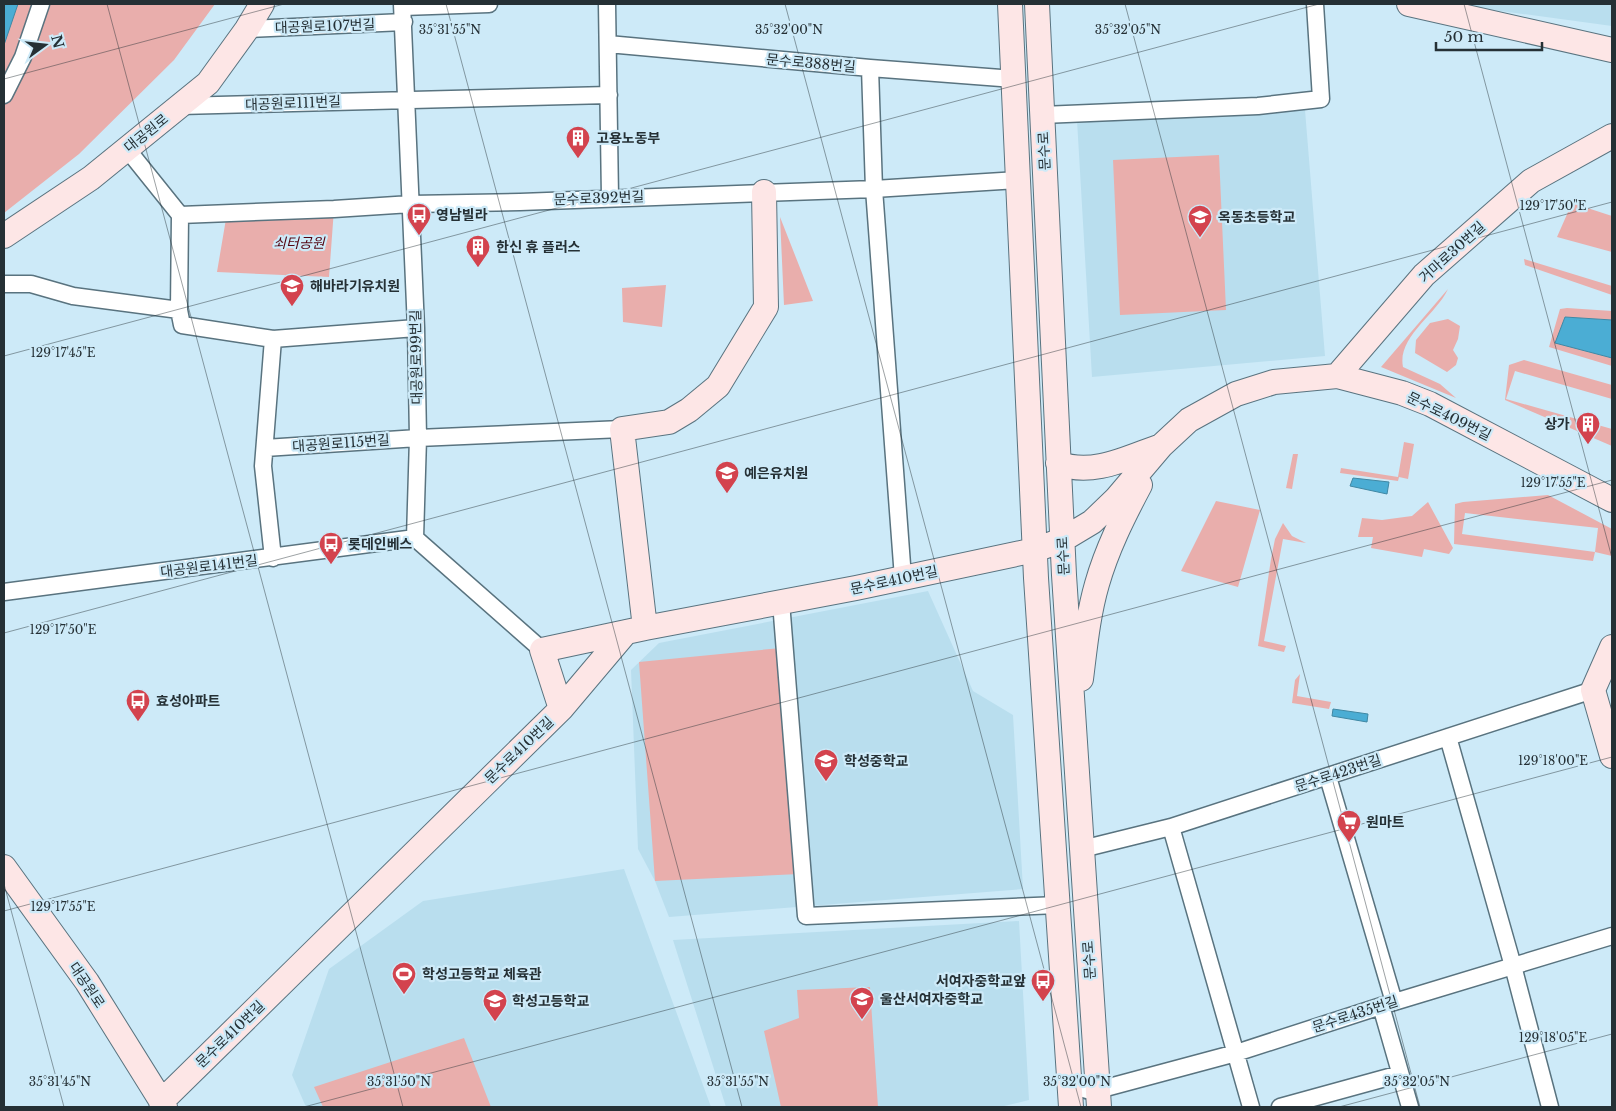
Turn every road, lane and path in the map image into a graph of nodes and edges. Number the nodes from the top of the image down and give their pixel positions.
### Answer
1 (41, 4) edge
2 (262, 4) edge
3 (489, 4) edge
4 (607, 4) edge
5 (1010, 4) edge
6 (1037, 4) edge
7 (1315, 4) edge
8 (1409, 4) edge
9 (403, 11) edge
10 (246, 29) junction
11 (608, 44) junction
12 (1612, 50) edge
13 (870, 68) junction
14 (1014, 79) junction
15 (4, 95) edge
16 (609, 96) junction
17 (407, 100) junction
18 (180, 106) junction
19 (1042, 115) junction
20 (1612, 136) edge
21 (127, 149) junction
22 (1018, 180) junction
23 (874, 189) junction
24 (764, 192) junction
25 (610, 198) junction
26 (411, 204) junction
27 (180, 215) junction
28 (4, 236) edge
29 (4, 284) edge
30 (178, 310) junction
31 (416, 328) junction
32 (273, 339) junction
33 (1337, 376) junction
34 (622, 429) junction
35 (418, 438) junction
36 (1160, 446) junction
37 (265, 448) junction
38 (1058, 463) junction
39 (1612, 500) edge
40 (415, 538) junction
41 (1062, 540) junction
42 (1035, 550) junction
43 (273, 558) junction
44 (903, 578) junction
45 (4, 592) edge
46 (781, 602) junction
47 (635, 630) junction
48 (1612, 647) edge
49 (542, 650) junction
50 (1593, 690) junction
51 (561, 709) junction
52 (1448, 737) junction
53 (1074, 742) junction
54 (1612, 756) edge
55 (1328, 776) junction
56 (1171, 828) junction
57 (1082, 849) junction
58 (4, 867) edge
59 (1058, 905) junction
60 (1612, 936) edge
61 (1513, 966) junction
62 (1387, 1004) junction
63 (1236, 1053) junction
64 (1069, 1069) junction
65 (1400, 1074) junction
66 (1098, 1099) edge
67 (163, 1105) edge
68 (1067, 1106) edge
69 (1251, 1107) edge
70 (1280, 1107) edge
71 (1410, 1107) edge
72 (1550, 1107) edge

1 - 15 street
2 - 10 street, 대공원로
3 - 9 street
4 - 11 street
5 - 14 street, 문수로
6 - 19 street, 문수로
7 - 19 street
8 - 12 street
9 - 10 street, 대공원로107번길
9 - 17 street, 대공원로99번길
10 - 18 street, 대공원로
11 - 13 street, 문수로388번길
11 - 16 street
13 - 14 street, 문수로388번길
13 - 23 street
14 - 22 street, 문수로
16 - 17 street, 대공원로111번길
16 - 25 street
17 - 18 street, 대공원로111번길
17 - 26 street, 대공원로99번길
18 - 21 street, 대공원로
19 - 38 street, 문수로
20 - 33 street, 거마로30번길
21 - 27 street
21 - 28 street, 대공원로
22 - 23 street, 문수로392번길
22 - 42 street, 문수로
23 - 24 street, 문수로392번길
23 - 44 street
24 - 25 street, 문수로392번길
24 - 34 street
25 - 26 street, 문수로392번길
26 - 27 street, 문수로392번길
26 - 31 street, 대공원로99번길
27 - 30 street
29 - 30 street
30 - 32 street
31 - 32 street
31 - 35 street, 대공원로99번길
32 - 37 street
33 - 36 street, 문수로409번길
33 - 39 street, 문수로409번길
34 - 35 street, 대공원로115번길
34 - 47 street
35 - 37 street, 대공원로115번길
35 - 40 street, 대공원로99번길
36 - 38 street
36 - 41 street, 문수로409번길
36 - 53 street
37 - 43 street
38 - 41 street, 문수로
40 - 43 street, 대공원로141번길
40 - 49 street
41 - 42 street, 문수로410번길
41 - 53 street, 문수로
42 - 44 street, 문수로410번길
42 - 59 street, 문수로
43 - 45 street, 대공원로141번길
44 - 46 street, 문수로410번길
46 - 47 street, 문수로410번길
46 - 59 street
47 - 49 street, 문수로410번길
47 - 51 street
48 - 50 street
49 - 51 street, 문수로410번길
50 - 52 street, 문수로423번길
50 - 54 street
51 - 67 street, 문수로410번길
52 - 55 street, 문수로423번길
52 - 61 street
53 - 57 street, 문수로
55 - 56 street, 문수로423번길
55 - 62 street
56 - 57 street, 문수로423번길
56 - 63 street
57 - 66 street, 문수로
58 - 67 street, 대공원로
59 - 64 street, 문수로
60 - 61 street, 문수로435번길
61 - 62 street, 문수로435번길
61 - 72 street
62 - 63 street, 문수로435번길
62 - 65 street
63 - 66 street, 문수로435번길
63 - 69 street
64 - 66 street
64 - 68 street, 문수로
65 - 70 street
65 - 71 street

